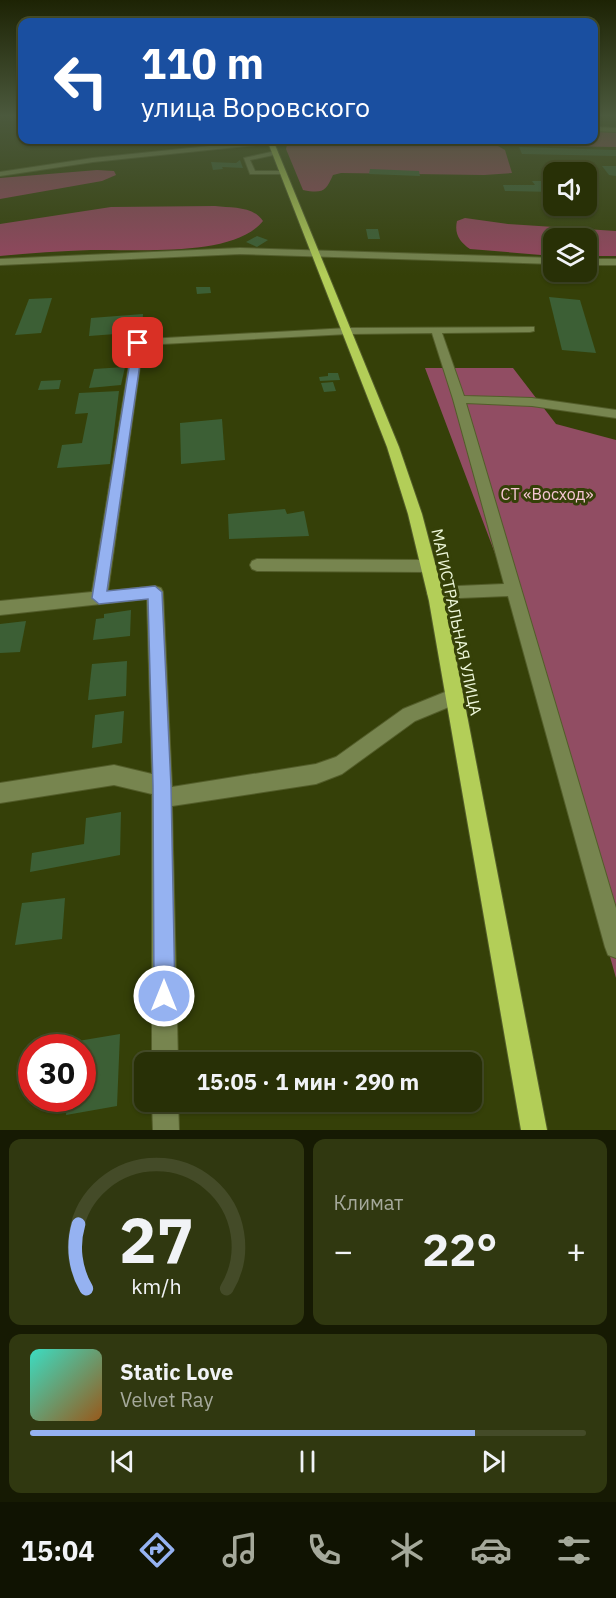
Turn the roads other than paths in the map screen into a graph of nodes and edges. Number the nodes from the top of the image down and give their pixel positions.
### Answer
1 (35, 169) edge
2 (250, 169) edge
3 (282, 169) edge
4 (284, 173) junction
5 (0, 174) edge
6 (315, 253) junction
7 (543, 261) edge
8 (0, 262) edge
9 (597, 262) edge
10 (616, 262) edge
11 (530, 329) dead end
12 (436, 330) junction
13 (348, 332) junction
14 (459, 399) junction
15 (616, 414) edge
16 (257, 565) dead end
17 (428, 566) junction
18 (512, 591) junction
19 (435, 593) junction
20 (99, 598) junction
21 (0, 608) edge
22 (455, 696) junction
23 (162, 792) junction
24 (0, 793) edge
25 (616, 947) edge
26 (165, 1052) edge
27 (165, 1112) edge
28 (166, 1130) edge
29 (534, 1130) edge

1 - 5 street
2 - 4 street
3 - 4 main road, МАГИСТРАЛЬНАЯ УЛИЦА
4 - 6 main road, МАГИСТРАЛЬНАЯ УЛИЦА
6 - 7 street
6 - 8 street
6 - 13 main road, МАГИСТРАЛЬНАЯ УЛИЦА
9 - 10 street
11 - 12 street
12 - 13 street
12 - 14 street
13 - 17 main road, МАГИСТРАЛЬНАЯ УЛИЦА
13 - 20 street
14 - 15 street
14 - 18 street
16 - 17 street
17 - 19 main road, МАГИСТРАЛЬНАЯ УЛИЦА
18 - 19 street
18 - 25 street
19 - 22 main road, МАГИСТРАЛЬНАЯ УЛИЦА
20 - 21 street
20 - 23 street
22 - 23 street
22 - 29 main road, МАГИСТРАЛЬНАЯ УЛИЦА
23 - 24 street
23 - 26 street
27 - 28 street

